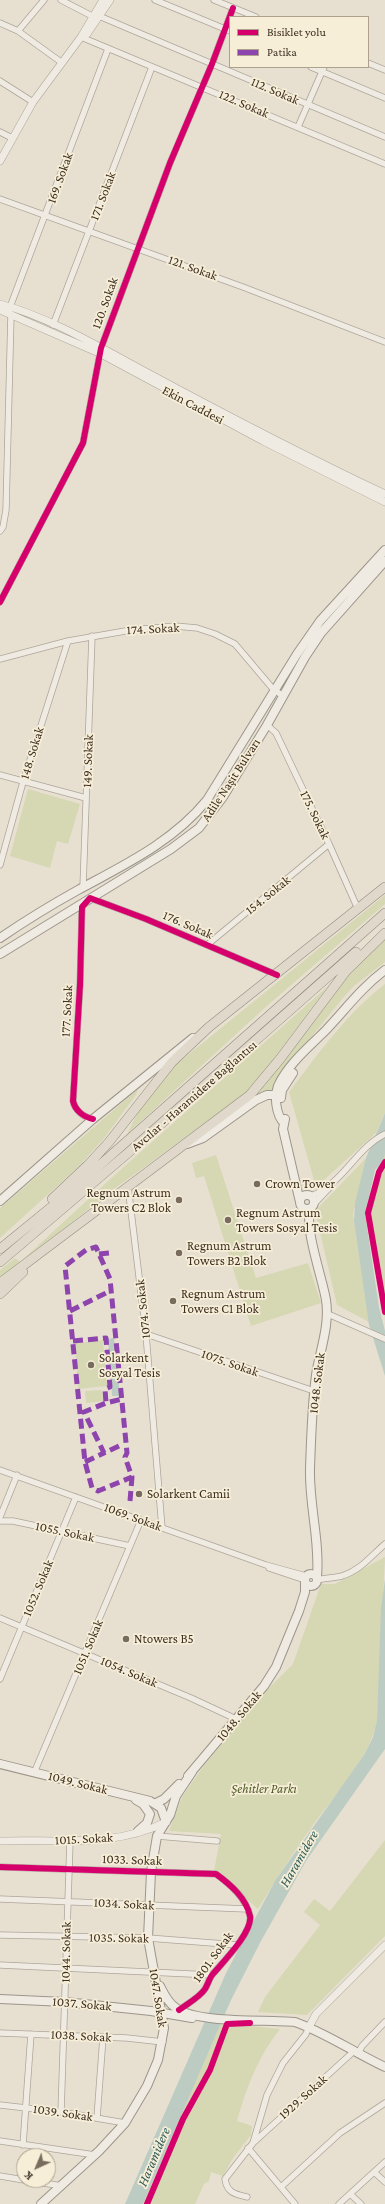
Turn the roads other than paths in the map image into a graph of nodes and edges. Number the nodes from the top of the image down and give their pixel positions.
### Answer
1 (44, 0) edge
2 (61, 0) edge
3 (103, 0) edge
4 (110, 0) edge
5 (155, 0) edge
6 (214, 0) edge
7 (233, 8) junction
8 (96, 16) junction
9 (231, 16) edge
10 (253, 16) edge
11 (0, 23) edge
12 (228, 30) edge
13 (18, 31) junction
14 (81, 37) junction
15 (108, 49) junction
16 (61, 62) junction
17 (369, 63) edge
18 (212, 64) junction
19 (152, 67) junction
20 (323, 69) edge
21 (385, 70) edge
22 (0, 81) edge
23 (202, 86) junction
24 (385, 98) edge
25 (32, 102) junction
26 (307, 105) junction
27 (298, 127) junction
28 (0, 132) edge
29 (385, 137) edge
30 (12, 138) junction
31 (0, 161) edge
32 (385, 164) edge
33 (0, 199) edge
34 (46, 215) junction
35 (90, 231) junction
36 (137, 247) junction
37 (0, 304) edge
38 (0, 310) edge
39 (10, 310) junction
40 (52, 325) junction
41 (385, 342) edge
42 (100, 350) junction
43 (385, 494) edge
44 (385, 502) edge
45 (0, 531) edge
46 (385, 550) edge
47 (384, 564) edge
48 (0, 602) edge
49 (92, 636) junction
50 (68, 641) junction
51 (0, 659) edge
52 (273, 689) junction
53 (283, 696) junction
54 (267, 725) junction
55 (0, 775) edge
56 (23, 782) junction
57 (86, 798) junction
58 (329, 844) junction
59 (138, 856) junction
60 (0, 865) edge
61 (144, 866) junction
62 (83, 887) junction
63 (385, 887) edge
64 (90, 898) junction
65 (358, 909) junction
66 (385, 913) edge
67 (385, 926) edge
68 (385, 933) edge
69 (0, 938) edge
70 (207, 946) junction
71 (0, 954) edge
72 (385, 970) edge
73 (277, 975) junction
74 (209, 1028) junction
75 (278, 1096) junction
76 (93, 1119) junction
77 (385, 1134) edge
78 (184, 1145) junction
79 (295, 1173) junction
80 (128, 1186) junction
81 (0, 1201) edge
82 (311, 1201) junction
83 (300, 1204) junction
84 (36, 1219) junction
85 (310, 1231) junction
86 (0, 1249) edge
87 (34, 1259) junction
88 (0, 1262) edge
89 (0, 1283) edge
90 (0, 1294) edge
91 (328, 1314) junction
92 (146, 1334) junction
93 (385, 1339) edge
94 (314, 1391) junction
95 (0, 1470) edge
96 (17, 1476) junction
97 (76, 1497) junction
98 (0, 1517) edge
99 (140, 1520) junction
100 (0, 1521) edge
101 (162, 1528) junction
102 (62, 1532) junction
103 (316, 1537) junction
104 (385, 1544) edge
105 (130, 1546) junction
106 (306, 1578) junction
107 (316, 1581) junction
108 (299, 1611) junction
109 (0, 1618) edge
110 (22, 1626) junction
111 (86, 1653) junction
112 (0, 1679) edge
113 (236, 1719) junction
114 (0, 1764) edge
115 (192, 1772) junction
116 (34, 1773) junction
117 (124, 1795) junction
118 (156, 1803) junction
119 (166, 1822) junction
120 (138, 1831) junction
121 (157, 1836) junction
122 (217, 1840) dead end
123 (0, 1841) edge
124 (70, 1841) junction
125 (0, 1867) edge
126 (69, 1869) junction
127 (151, 1872) junction
128 (0, 1899) edge
129 (67, 1901) junction
130 (149, 1906) junction
131 (247, 1908) junction
132 (0, 1935) edge
133 (67, 1937) junction
134 (148, 1938) junction
135 (238, 1945) junction
136 (385, 1945) edge
137 (0, 1965) edge
138 (66, 1969) junction
139 (154, 1971) junction
140 (212, 1975) junction
141 (157, 1980) junction
142 (0, 1999) edge
143 (65, 2002) junction
144 (179, 2010) junction
145 (163, 2014) junction
146 (200, 2016) junction
147 (385, 2022) edge
148 (308, 2027) junction
149 (0, 2033) edge
150 (31, 2034) junction
151 (63, 2035) junction
152 (103, 2037) junction
153 (163, 2042) junction
154 (355, 2053) junction
155 (385, 2067) edge
156 (385, 2103) edge
157 (0, 2105) edge
158 (25, 2108) junction
159 (61, 2112) junction
160 (97, 2118) junction
161 (125, 2123) junction
162 (0, 2141) edge
163 (253, 2143) junction
164 (23, 2145) junction
165 (248, 2148) junction
166 (95, 2155) junction
167 (385, 2162) edge
168 (374, 2172) junction
169 (0, 2176) edge
170 (16, 2179) edge
171 (385, 2182) edge
172 (56, 2185) edge
173 (62, 2186) junction
174 (281, 2187) junction
175 (350, 2194) junction
176 (247, 2197) dead end
177 (41, 2204) edge
178 (295, 2204) edge
179 (339, 2204) edge
180 (361, 2204) edge

1 - 13 street
2 - 8 street, 112. Sokak
3 - 8 street
4 - 8 street
5 - 12 street
6 - 7 street
7 - 9 street, 120. Sokak
7 - 10 street
8 - 14 street
8 - 18 street, 112. Sokak
11 - 13 street
12 - 18 street, 120. Sokak
13 - 16 street
14 - 15 street, 122. Sokak
14 - 16 street
15 - 19 street, 122. Sokak
15 - 34 street, 169. Sokak
16 - 25 street
17 - 21 street
18 - 23 street, 120. Sokak
18 - 26 street, 112. Sokak
19 - 23 street, 122. Sokak
19 - 35 street, 171. Sokak
20 - 24 street
20 - 26 street
22 - 25 street
23 - 27 street, 122. Sokak
23 - 36 street, 120. Sokak
25 - 30 street
26 - 27 street
26 - 29 street, 112. Sokak
27 - 32 street, 122. Sokak
28 - 30 street
30 - 31 street
33 - 34 street, 121. Sokak
34 - 35 street, 121. Sokak
34 - 39 street, 169. Sokak
35 - 36 street, 121. Sokak
35 - 40 street, 171. Sokak
36 - 41 street, 121. Sokak
36 - 42 street, 120. Sokak
37 - 39 street, Ekin Caddesi
38 - 39 street, Ekin Caddesi
39 - 40 street, Ekin Caddesi
39 - 42 street, Ekin Caddesi
39 - 45 street, 169. Sokak
40 - 42 street, Ekin Caddesi
42 - 43 street, Ekin Caddesi
42 - 44 street, Ekin Caddesi
42 - 48 street, 120. Sokak
46 - 52 main road, Adile Naşit Bulvarı
47 - 53 main road, Adile Naşit Bulvarı
49 - 50 street, 174. Sokak
49 - 52 street, 174. Sokak
49 - 57 street, 149. Sokak
50 - 51 street, 174. Sokak
50 - 56 street, 148. Sokak
52 - 53 street, 174. Sokak
52 - 59 main road, Adile Naşit Bulvarı
53 - 54 main road, Adile Naşit Bulvarı
54 - 58 street, 175. Sokak
54 - 61 main road, Adile Naşit Bulvarı
55 - 56 street
56 - 57 street
56 - 60 street, 148. Sokak
57 - 62 street, 149. Sokak
58 - 65 street, 175. Sokak
58 - 70 street, 154. Sokak
59 - 61 main road
59 - 62 main road, Adile Naşit Bulvarı
61 - 64 main road, Adile Naşit Bulvarı
62 - 64 main road
62 - 69 main road, Adile Naşit Bulvarı
63 - 65 highway
64 - 70 street, 176. Sokak
64 - 71 main road, Adile Naşit Bulvarı
64 - 76 street, 177. Sokak
65 - 73 highway
66 - 84 highway, Avcılar - Haramidere Bağlantısı
67 - 88 highway, Avcılar - Haramidere Bağlantısı
68 - 78 highway
70 - 73 street, 176. Sokak
72 - 75 main road
73 - 74 highway
74 - 76 main road
74 - 84 highway
75 - 78 main road
75 - 79 main road
76 - 81 main road
77 - 82 street
78 - 80 highway
79 - 82 main road
79 - 83 main road
80 - 87 highway
80 - 92 street, 1074. Sokak
82 - 83 main road
82 - 83 main road
82 - 85 main road
83 - 85 main road
84 - 86 highway, Avcılar - Haramidere Bağlantısı
85 - 91 main road, 1048. Sokak
87 - 89 highway
87 - 90 highway
91 - 93 street
91 - 94 main road, 1048. Sokak
92 - 94 street, 1075. Sokak
92 - 101 street, 1074. Sokak
94 - 103 main road, 1048. Sokak
95 - 96 street, 1069. Sokak
96 - 97 street, 1069. Sokak
96 - 98 street
97 - 99 street, 1069. Sokak
97 - 102 street, 1052. Sokak
99 - 101 street, 1069. Sokak
99 - 105 street, 1051. Sokak
100 - 102 street, 1055. Sokak
101 - 106 street, 1069. Sokak
102 - 105 street, 1055. Sokak
102 - 110 street, 1052. Sokak
103 - 106 main road
103 - 107 main road
104 - 107 street
105 - 111 street, 1051. Sokak
106 - 107 main road
106 - 108 main road
107 - 108 main road
108 - 113 main road, 1048. Sokak
109 - 110 street, 1054. Sokak
110 - 111 street, 1054. Sokak
110 - 112 street, 1052. Sokak
111 - 113 street, 1054. Sokak
111 - 116 street, 1051. Sokak
113 - 115 main road, 1048. Sokak
114 - 116 main road, 1049. Sokak
115 - 118 main road, 1048. Sokak
115 - 119 main road, 1047. Sokak
116 - 117 main road, 1049. Sokak
117 - 118 main road, 1049. Sokak
117 - 120 main road
118 - 119 main road
119 - 120 street, 1015. Sokak
119 - 121 main road, 1047. Sokak
120 - 124 street, 1015. Sokak
121 - 122 street
121 - 127 main road, 1047. Sokak
123 - 124 street, 1015. Sokak
124 - 126 street, 1044. Sokak
125 - 126 street, 1033. Sokak
126 - 127 street, 1033. Sokak
126 - 129 street, 1044. Sokak
127 - 130 main road, 1047. Sokak
127 - 131 street, 1033. Sokak
128 - 129 street, 1034. Sokak
129 - 130 street, 1034. Sokak
129 - 133 street, 1044. Sokak
130 - 131 street, 1034. Sokak
130 - 134 main road, 1047. Sokak
131 - 135 street, 1801. Sokak
132 - 133 street, 1035. Sokak
133 - 134 street, 1035. Sokak
133 - 138 street, 1044. Sokak
134 - 135 street, 1035. Sokak
134 - 139 main road, 1047. Sokak
135 - 140 street, 1801. Sokak
136 - 148 street
137 - 138 street
138 - 139 street
138 - 143 street, 1044. Sokak
139 - 140 street
139 - 141 main road, 1047. Sokak
140 - 144 street, 1801. Sokak
141 - 144 main road
141 - 145 main road, 1047. Sokak
142 - 143 main road, 1037. Sokak
143 - 145 main road, 1037. Sokak
143 - 151 street, 1044. Sokak
144 - 146 main road
145 - 146 main road, 1037. Sokak
145 - 153 main road, 1047. Sokak
146 - 148 main road
147 - 154 street, 1929. Sokak
148 - 154 main road
148 - 163 street
149 - 150 street, 1038. Sokak
150 - 151 street, 1038. Sokak
150 - 158 street
151 - 152 street, 1038. Sokak
151 - 159 street, 1044. Sokak
152 - 153 street, 1038. Sokak
152 - 160 street
153 - 161 main road, 1047. Sokak
154 - 155 main road
154 - 163 street, 1929. Sokak
156 - 174 street
157 - 158 street, 1039. Sokak
158 - 159 street, 1039. Sokak
158 - 164 street
159 - 160 street, 1039. Sokak
160 - 161 street, 1039. Sokak
161 - 166 main road, 1047. Sokak
162 - 164 street
163 - 165 street, 1929. Sokak
164 - 166 street
165 - 174 street
165 - 176 street, 1929. Sokak
166 - 173 main road, 1047. Sokak
167 - 168 street
168 - 171 street
168 - 175 street
169 - 170 street
172 - 173 street
173 - 177 main road, 1047. Sokak
174 - 178 street
175 - 179 street
175 - 180 street

